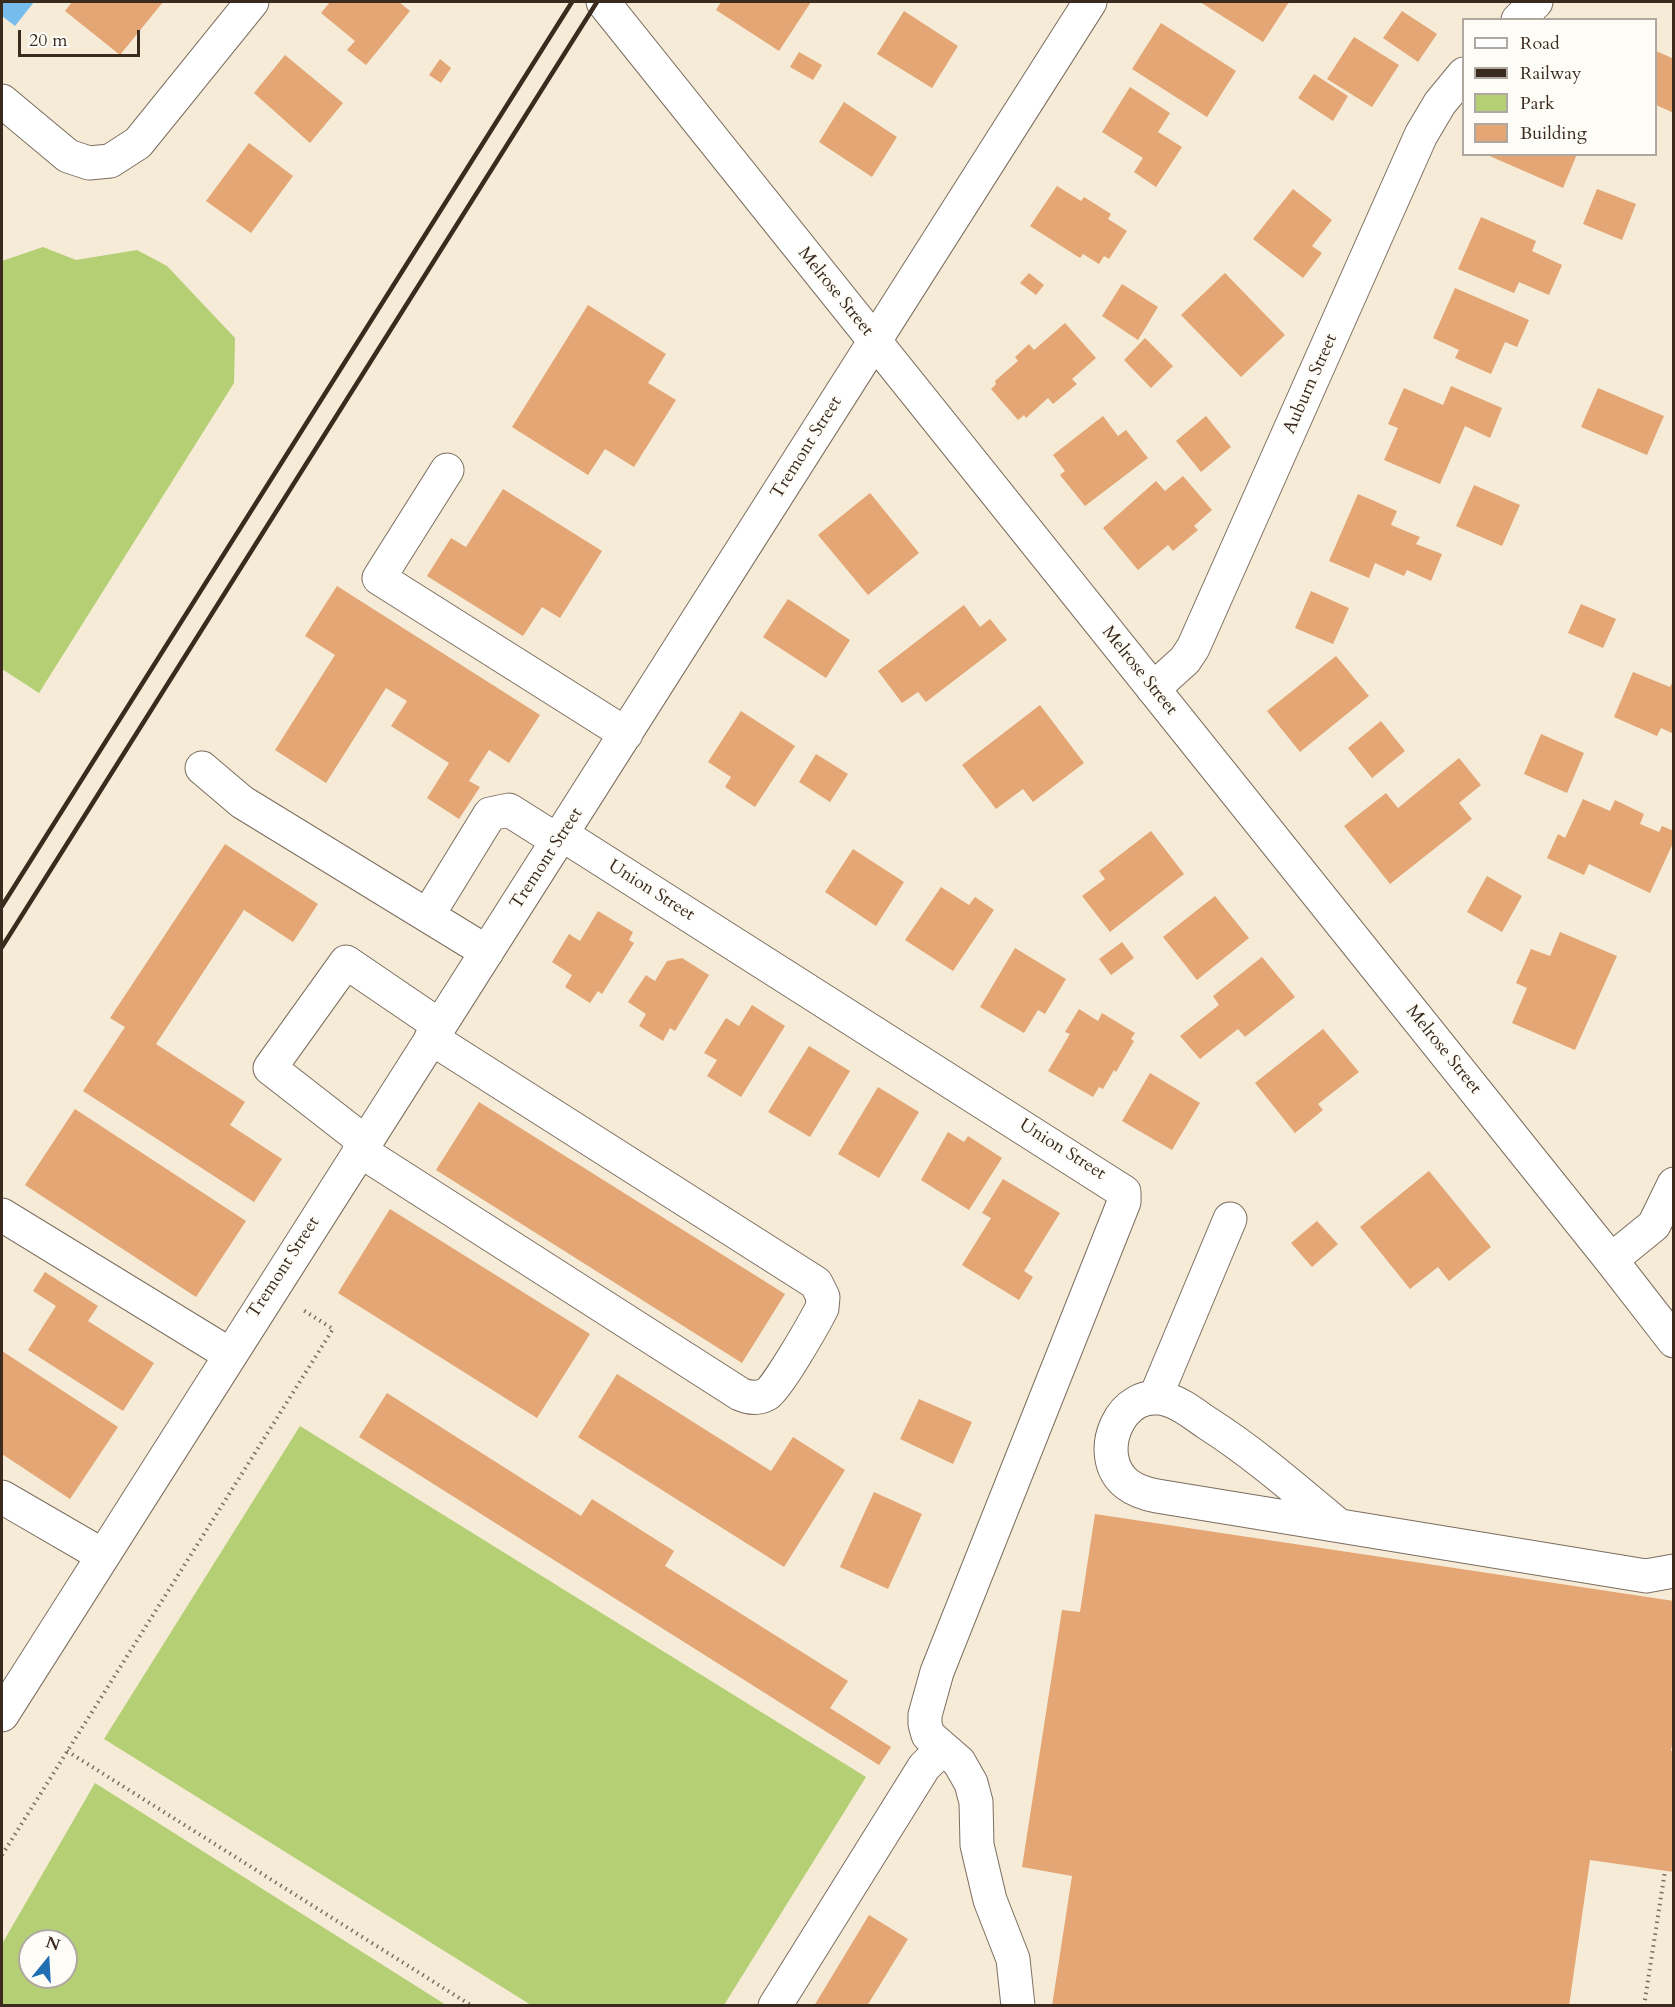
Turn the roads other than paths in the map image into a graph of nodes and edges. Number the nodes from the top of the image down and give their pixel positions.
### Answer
1 (252, 2) edge
2 (603, 2) edge
3 (1090, 2) edge
4 (1536, 2) edge
5 (1520, 18) edge
6 (1462, 76) edge
7 (2, 100) edge
8 (875, 341) junction
9 (447, 470) dead end
10 (1153, 689) junction
11 (626, 734) junction
12 (202, 768) dead end
13 (561, 838) junction
14 (428, 915) junction
15 (487, 952) junction
16 (436, 1032) junction
17 (362, 1146) junction
18 (1674, 1184) edge
19 (2, 1215) edge
20 (1230, 1219) dead end
21 (1611, 1260) junction
22 (1674, 1341) edge
23 (229, 1354) junction
24 (1155, 1398) junction
25 (2, 1497) edge
26 (1338, 1525) junction
27 (102, 1555) junction
28 (1674, 1571) edge
29 (2, 1712) edge
30 (942, 1749) junction
31 (775, 2006) edge
32 (1018, 2006) edge

1 - 7 street
2 - 8 street, Melrose Street
3 - 8 street, Tremont Street
4 - 5 street
6 - 10 street, Auburn Street
8 - 10 street, Melrose Street
8 - 11 street, Tremont Street
9 - 11 street
10 - 21 street, Melrose Street
11 - 13 street, Tremont Street
12 - 14 street
13 - 14 street
13 - 15 street, Tremont Street
13 - 30 street, Union Street
14 - 15 street
15 - 16 street, Tremont Street
16 - 17 street, Tremont Street
16 - 17 street
16 - 17 street
17 - 23 street, Tremont Street
18 - 21 street
19 - 23 street
20 - 24 street
21 - 22 street, Melrose Street
23 - 27 street, Tremont Street
24 - 26 street
24 - 26 street
25 - 27 street
26 - 28 street
27 - 29 street, Tremont Street
30 - 31 street
30 - 32 street

